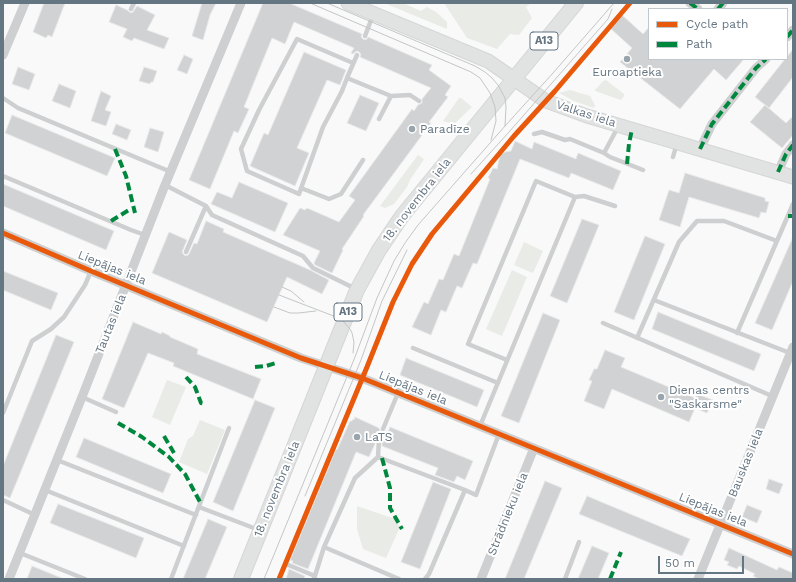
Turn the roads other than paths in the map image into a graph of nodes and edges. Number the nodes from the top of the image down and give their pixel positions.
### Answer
1 (25, 3) edge
2 (134, 3) edge
3 (241, 3) edge
4 (348, 3) edge
5 (576, 3) edge
6 (131, 9) dead end
7 (374, 14) junction
8 (365, 36) dead end
9 (3, 55) edge
10 (356, 55) dead end
11 (765, 60) edge
12 (353, 63) junction
13 (347, 78) junction
14 (514, 79) junction
15 (391, 96) junction
16 (3, 98) edge
17 (419, 101) dead end
18 (379, 119) dead end
19 (619, 125) junction
20 (534, 134) dead end
21 (678, 142) junction
22 (793, 145) edge
23 (700, 149) junction
24 (604, 153) junction
25 (673, 157) dead end
26 (363, 160) dead end
27 (643, 170) dead end
28 (170, 172) junction
29 (778, 172) junction
30 (3, 176) edge
31 (793, 177) edge
32 (165, 185) junction
33 (301, 188) junction
34 (575, 197) junction
35 (793, 204) edge
36 (206, 206) junction
37 (615, 206) dead end
38 (3, 233) edge
39 (146, 235) junction
40 (777, 241) junction
41 (186, 252) dead end
42 (91, 271) junction
43 (127, 285) junction
44 (357, 290) junction
45 (654, 300) junction
46 (603, 323) dead end
47 (737, 333) junction
48 (637, 338) junction
49 (413, 348) dead end
50 (792, 350) edge
51 (507, 360) junction
52 (326, 366) junction
53 (498, 383) junction
54 (398, 392) junction
55 (772, 396) junction
56 (82, 397) junction
57 (116, 412) dead end
58 (3, 413) edge
59 (480, 426) junction
60 (229, 428) dead end
61 (383, 429) dead end
62 (499, 434) junction
63 (379, 439) dead end
64 (534, 448) junction
65 (378, 457) junction
66 (57, 460) junction
67 (45, 490) junction
68 (465, 490) junction
69 (3, 500) edge
70 (199, 507) junction
71 (196, 514) junction
72 (35, 515) junction
73 (721, 524) junction
74 (260, 530) junction
75 (579, 542) dead end
76 (184, 546) junction
77 (324, 547) junction
78 (20, 553) junction
79 (793, 554) edge
80 (286, 564) dead end
81 (314, 578) edge
82 (9, 579) edge
83 (86, 579) edge
84 (171, 579) edge
85 (241, 579) edge
86 (399, 579) edge
87 (425, 579) edge
88 (481, 579) edge
89 (564, 579) edge
90 (698, 579) edge

1 - 9 street
2 - 6 lane
3 - 28 street, Tautas iela
4 - 7 street, Valkas iela
5 - 14 main road, 18. novembra iela / A13
7 - 8 lane
7 - 14 street, Valkas iela
10 - 12 lane
11 - 23 street
12 - 13 lane
12 - 33 lane
13 - 15 lane
13 - 33 lane
14 - 19 street, Valkas iela
14 - 44 main road, 18. novembra iela / A13
15 - 17 lane
15 - 18 lane
16 - 28 lane
19 - 21 street, Valkas iela
19 - 24 lane
20 - 24 lane
21 - 23 street, Valkas iela
21 - 25 lane
22 - 29 street
23 - 29 street, Valkas iela
24 - 27 lane
26 - 33 lane
28 - 32 street, Tautas iela
29 - 31 street, Valkas iela
30 - 39 lane
32 - 36 lane
32 - 39 street, Tautas iela
34 - 37 lane
34 - 51 lane
34 - 51 lane
35 - 40 lane
36 - 41 lane
36 - 44 lane
38 - 42 street, Liepājas iela
39 - 43 street, Tautas iela
40 - 45 lane
40 - 47 lane
42 - 43 street, Liepājas iela
42 - 58 lane
43 - 52 street, Liepājas iela
43 - 56 street, Tautas iela
44 - 52 main road, 18. novembra iela / A13
45 - 47 lane
45 - 48 lane
46 - 48 lane
47 - 50 lane
48 - 55 lane
49 - 53 lane
50 - 55 street, Bauskas iela
51 - 53 lane
52 - 54 street, Liepājas iela
52 - 74 main road, 18. novembra iela / A13
53 - 59 lane
54 - 59 street, Liepājas iela
54 - 61 lane
55 - 73 street, Bauskas iela
56 - 57 lane
56 - 66 street, Tautas iela
59 - 62 street, Liepājas iela
60 - 70 lane
62 - 64 street, Liepājas iela
62 - 68 lane
63 - 65 lane
64 - 73 street, Liepājas iela
64 - 88 street, Strādnieku iela
65 - 68 lane
65 - 77 lane
66 - 67 street, Tautas iela
66 - 71 lane
67 - 72 street, Tautas iela
67 - 76 lane
68 - 87 lane
69 - 72 lane
70 - 71 lane
70 - 74 lane
71 - 76 lane
72 - 78 street, Tautas iela
73 - 79 street, Liepājas iela
73 - 90 street, Bauskas iela
74 - 85 main road, 18. novembra iela / A13
75 - 89 lane
76 - 84 lane
77 - 81 lane
77 - 86 lane
78 - 82 street, Tautas iela
78 - 83 lane
80 - 81 lane

